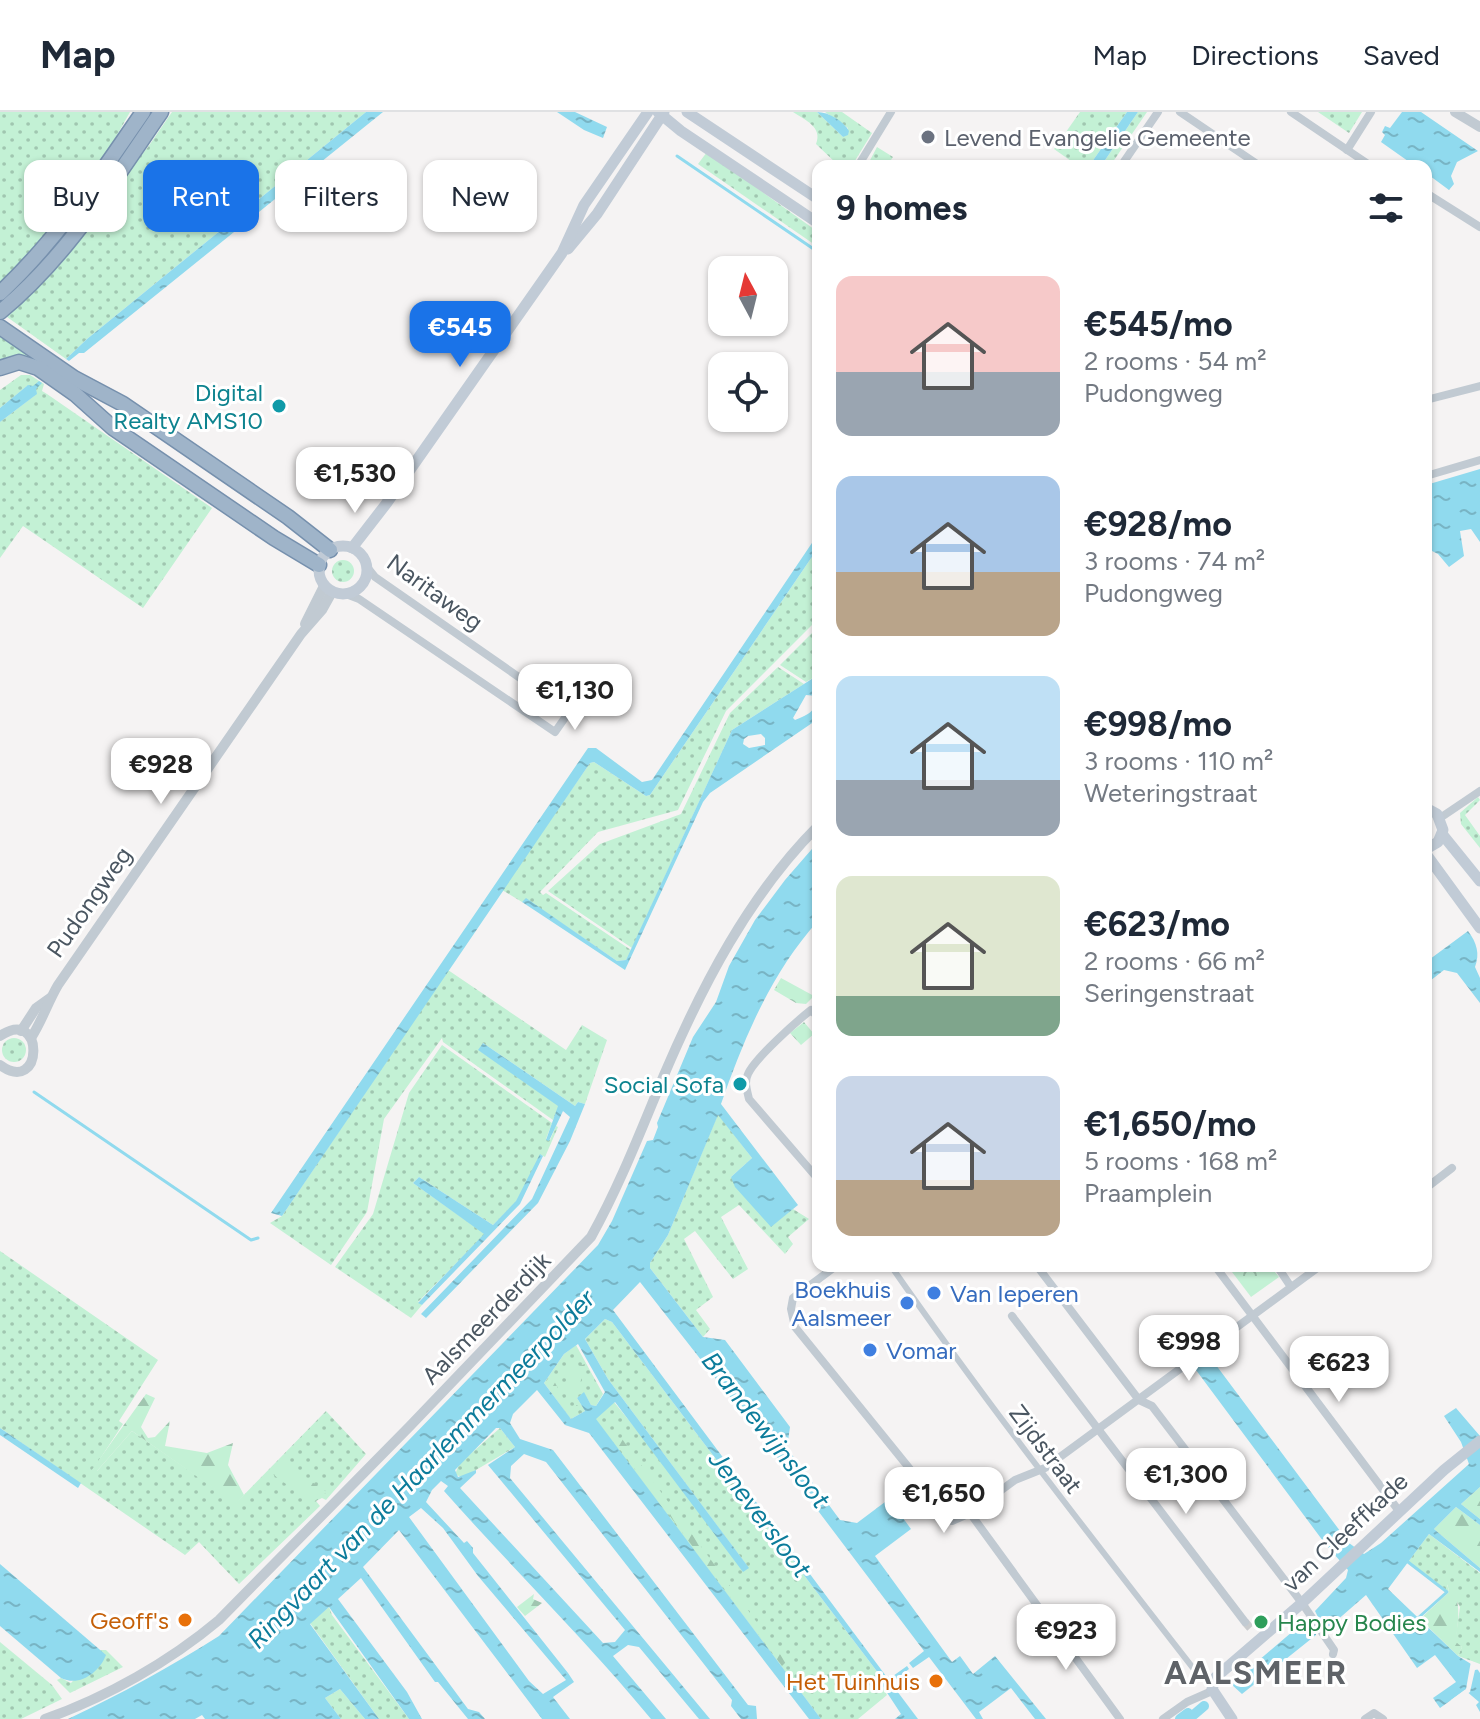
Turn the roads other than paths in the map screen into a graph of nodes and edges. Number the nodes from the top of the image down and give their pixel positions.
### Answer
1 (143, 112) edge
2 (161, 112) edge
3 (648, 112) edge
4 (687, 112) edge
5 (891, 112) edge
6 (1158, 112) edge
7 (1180, 112) edge
8 (1291, 112) edge
9 (1371, 112) edge
10 (1455, 112) edge
11 (661, 113) edge
12 (1480, 127) edge
13 (1347, 150) junction
14 (862, 160) edge
15 (1125, 160) edge
16 (1251, 160) edge
17 (1362, 160) edge
18 (812, 195) edge
19 (1432, 197) edge
20 (812, 219) edge
21 (1480, 227) edge
22 (562, 253) junction
23 (0, 293) edge
24 (0, 312) edge
25 (0, 327) edge
26 (0, 368) edge
27 (1480, 386) edge
28 (1432, 398) edge
29 (1480, 460) edge
30 (1432, 474) edge
31 (330, 550) junction
32 (356, 551) junction
33 (319, 565) junction
34 (367, 567) junction
35 (328, 589) junction
36 (346, 594) junction
37 (1480, 791) edge
38 (1432, 810) edge
39 (1440, 818) junction
40 (812, 833) edge
41 (1442, 834) junction
42 (1432, 847) edge
43 (1432, 860) edge
44 (1480, 881) edge
45 (1480, 928) edge
46 (50, 998) junction
47 (812, 1011) edge
48 (21, 1031) junction
49 (1, 1034) edge
50 (31, 1038) junction
51 (0, 1065) edge
52 (1452, 1168) dead end
53 (812, 1172) edge
54 (1432, 1183) edge
55 (828, 1272) edge
56 (895, 1272) edge
57 (1042, 1272) edge
58 (1220, 1272) edge
59 (1281, 1272) edge
60 (1312, 1272) edge
61 (1291, 1287) junction
62 (1012, 1316) dead end
63 (1253, 1316) junction
64 (1139, 1400) junction
65 (1100, 1429) junction
66 (1480, 1441) edge
67 (1039, 1471) junction
68 (1399, 1511) junction
69 (970, 1513) junction
70 (1302, 1603) junction
71 (1245, 1622) tunnel mouth
72 (1333, 1654) dead end
73 (1212, 1686) junction
74 (45, 1719) edge
75 (1120, 1719) edge
76 (1163, 1719) edge
77 (1232, 1719) edge
78 (1365, 1719) edge
79 (1383, 1719) edge

1 - 23 highway
2 - 24 highway
3 - 22 main road
4 - 18 main road
5 - 14 street
6 - 15 street
7 - 16 street
8 - 13 street
9 - 13 street
10 - 12 street
11 - 20 main road
11 - 22 main road
13 - 17 street
19 - 21 street
22 - 32 main road
25 - 31 highway
26 - 33 highway
27 - 28 street
29 - 30 street
31 - 32 main road
31 - 33 main road
32 - 34 main road
33 - 35 main road
34 - 36 main road
34 - 36 street, Naritaweg
35 - 36 main road
35 - 46 street, Pudongweg
37 - 39 street
38 - 39 main road
39 - 41 main road
40 - 74 street, Aalsmeerderdijk
41 - 42 main road
41 - 44 main road
43 - 45 main road
46 - 48 street, Pudongweg
46 - 50 street, Pudongweg
47 - 53 street
48 - 49 street
48 - 50 street
50 - 51 street, Pudongweg
52 - 54 street
55 - 69 street
56 - 67 street, Zijdstraat
57 - 64 street
58 - 63 street
59 - 61 street
60 - 61 street
61 - 63 street
62 - 65 street
63 - 64 street
63 - 68 street
64 - 65 street
64 - 70 street
65 - 67 street
65 - 71 street
66 - 68 main road, van Cleeffkade
67 - 69 street
67 - 73 street, Zijdstraat
68 - 70 main road, van Cleeffkade
69 - 75 street
70 - 72 street
70 - 73 main road, van Cleeffkade
73 - 76 street
73 - 77 main road
78 - 79 street

